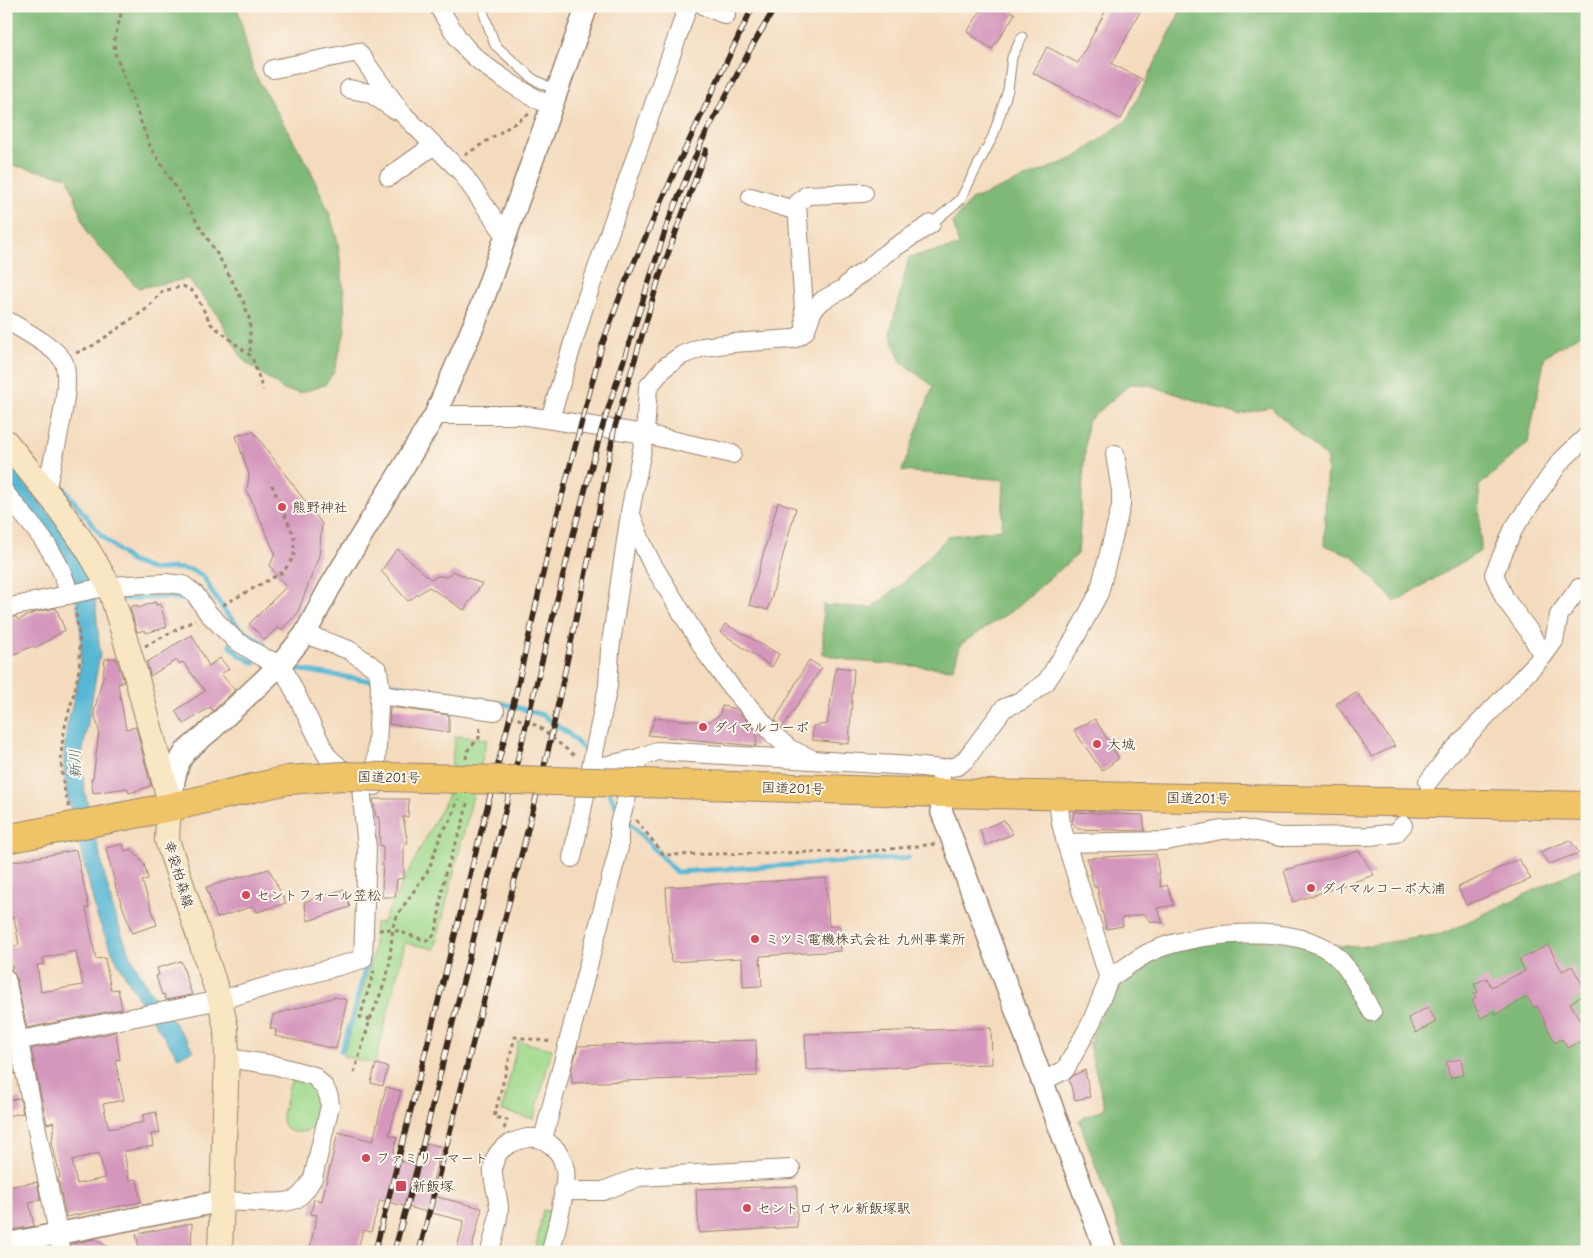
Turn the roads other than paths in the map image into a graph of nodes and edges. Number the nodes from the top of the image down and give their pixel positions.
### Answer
1 (438, 6) edge
2 (587, 6) edge
3 (688, 6) edge
4 (705, 6) edge
5 (484, 14) dead end
6 (726, 15) dead end
7 (1022, 37) dead end
8 (273, 69) dead end
9 (349, 88) dead end
10 (550, 100) junction
11 (401, 112) junction
12 (434, 145) junction
13 (389, 177) dead end
14 (864, 193) dead end
15 (751, 197) dead end
16 (797, 211) junction
17 (931, 224) joint
18 (508, 232) junction
19 (6, 320) edge
20 (805, 330) junction
21 (435, 415) junction
22 (550, 419) junction
23 (645, 434) junction
24 (1587, 436) edge
25 (6, 442) edge
26 (732, 454) dead end
27 (1115, 454) dead end
28 (46, 492) junction
29 (6, 494) edge
30 (630, 512) junction
31 (102, 588) junction
32 (71, 594) junction
33 (1587, 594) edge
34 (6, 608) edge
35 (304, 634) junction
36 (1543, 656) junction
37 (281, 664) junction
38 (380, 695) junction
39 (496, 711) road end
40 (638, 758) junction
41 (812, 760) junction
42 (591, 769) junction
43 (941, 781) junction
44 (1428, 782) dead end
45 (362, 787) junction
46 (1057, 794) junction
47 (171, 806) junction
48 (1587, 806) edge
49 (1404, 825) dead end
50 (6, 839) edge
51 (1066, 843) junction
52 (572, 858) dead end
53 (6, 979) edge
54 (1109, 979) junction
55 (220, 1000) junction
56 (1372, 1012) dead end
57 (13, 1042) edge
58 (227, 1058) junction
59 (1041, 1082) junction
60 (543, 1139) junction
61 (791, 1169) dead end
62 (563, 1191) junction
63 (222, 1201) junction
64 (61, 1243) edge
65 (6, 1244) edge
66 (220, 1252) edge
67 (490, 1252) edge
68 (551, 1252) edge
69 (1106, 1252) edge

1 - 10 street
2 - 10 street
3 - 22 street
4 - 6 street
5 - 10 lane
7 - 17 lane
8 - 11 street
9 - 11 street
10 - 18 street
11 - 12 street
12 - 13 street
12 - 18 street
14 - 16 street
15 - 16 street
16 - 20 street
17 - 20 street
18 - 21 street
19 - 28 street
20 - 23 street
21 - 22 street
21 - 35 street
22 - 23 street
23 - 26 street
23 - 30 street
24 - 36 street
25 - 28 main road, 幸袋柏森線
27 - 43 street
28 - 31 main road, 幸袋柏森線
29 - 32 street
30 - 41 street
30 - 42 street
31 - 32 street
31 - 37 street
31 - 47 main road, 幸袋柏森線
32 - 34 street
33 - 36 street
35 - 37 street
35 - 38 street
36 - 44 street
37 - 45 street
37 - 47 street
38 - 39 street
38 - 45 street
40 - 41 street
40 - 42 street
40 - 60 street
41 - 43 street
42 - 52 street
43 - 46 highway, 国道201号
43 - 47 highway, 国道201号, bridge
43 - 59 street
45 - 55 street
46 - 48 highway, 国道201号
46 - 51 street
47 - 50 highway, 国道201号
47 - 55 main road, 幸袋柏森線
49 - 51 street
51 - 54 street
53 - 57 street
54 - 56 street
54 - 59 street
55 - 57 street
55 - 58 main road, 幸袋柏森線
57 - 64 street
58 - 63 main road, 幸袋柏森線
58 - 63 street
59 - 69 street
60 - 62 street
60 - 67 street
61 - 62 street
62 - 68 street
63 - 64 street
63 - 66 main road, 幸袋柏森線
64 - 65 street

